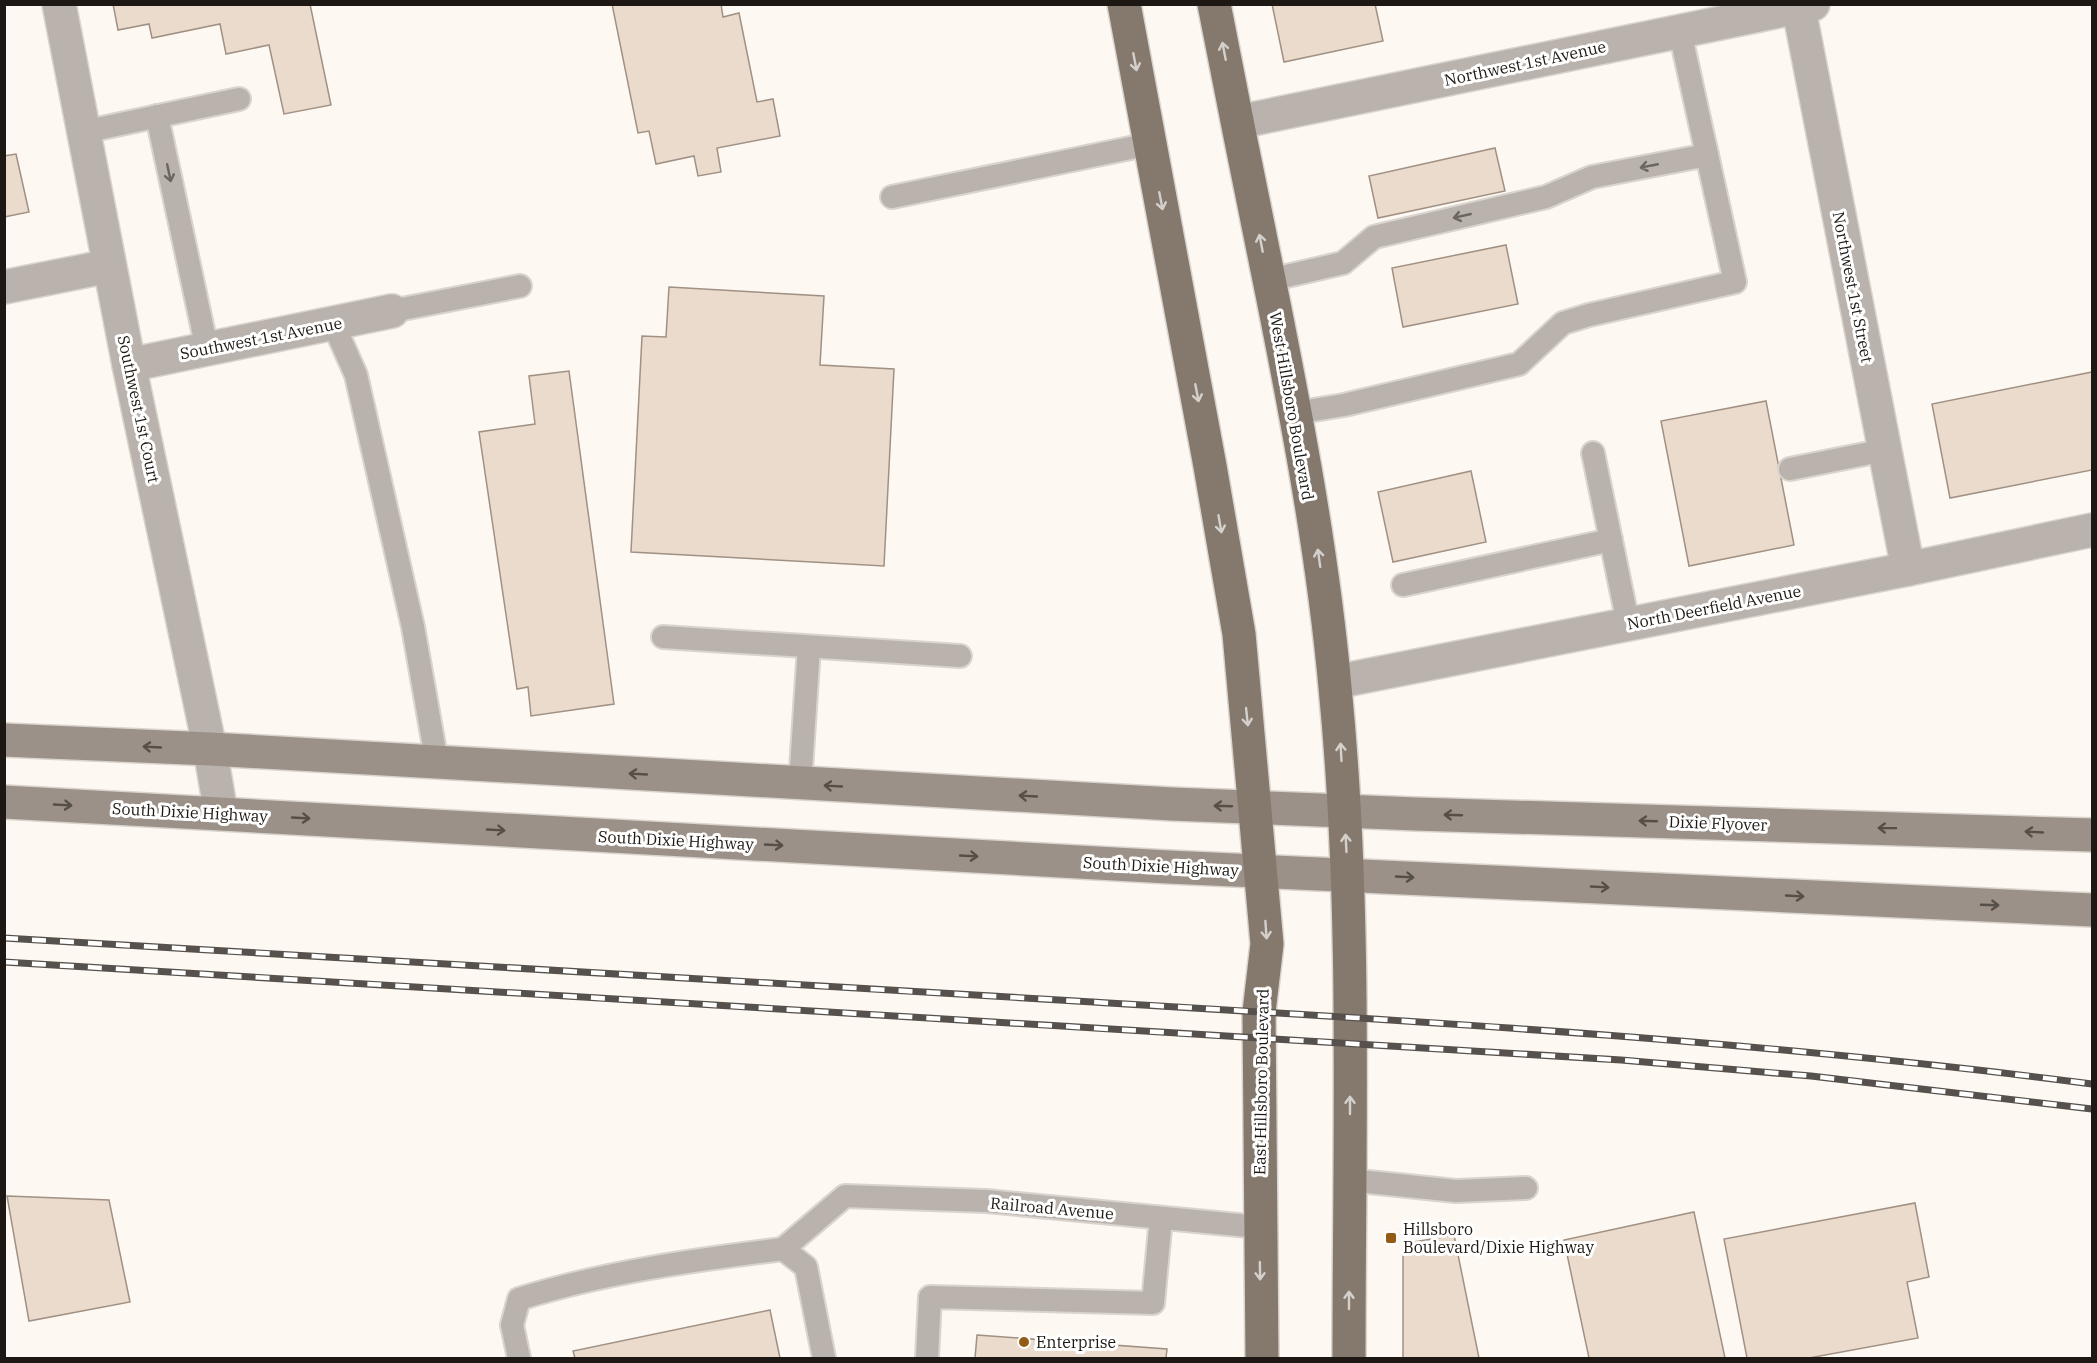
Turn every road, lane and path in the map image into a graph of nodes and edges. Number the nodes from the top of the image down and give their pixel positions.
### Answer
1 (59, 4) edge
2 (1124, 4) edge
3 (1214, 4) edge
4 (1803, 6) edge
5 (1680, 32) junction
6 (238, 99) dead end
7 (157, 116) junction
8 (1238, 122) junction
9 (83, 132) junction
10 (1150, 144) junction
11 (1707, 155) junction
12 (892, 197) dead end
13 (110, 267) junction
14 (1269, 280) junction
15 (520, 286) dead end
16 (4, 287) edge
17 (392, 311) joint
18 (333, 323) junction
19 (207, 349) junction
20 (129, 365) junction
21 (1295, 412) junction
22 (1885, 450) junction
23 (1593, 453) dead end
24 (1790, 470) dead end
25 (2092, 530) edge
26 (1611, 540) junction
27 (1908, 569) junction
28 (1403, 585) dead end
29 (1628, 624) junction
30 (663, 637) dead end
31 (809, 647) junction
32 (960, 656) dead end
33 (1335, 682) junction
34 (4, 740) edge
35 (210, 750) junction
36 (437, 763) junction
37 (800, 784) junction
38 (4, 802) edge
39 (1255, 807) junction
40 (1344, 811) junction
41 (222, 813) junction
42 (2092, 835) edge
43 (1262, 871) junction
44 (1347, 875) junction
45 (2092, 910) edge
46 (1349, 1180) junction
47 (1526, 1188) dead end
48 (1161, 1218) junction
49 (1259, 1227) junction
50 (783, 1249) junction
51 (519, 1359) edge
52 (824, 1359) edge
53 (927, 1359) edge
54 (1262, 1359) edge
55 (1349, 1359) edge

1 - 9 street, Southwest 1st Court
2 -> 10 main road
8 -> 3 main road, West Hillsboro Boulevard
4 - 5 street, Northwest 1st Avenue
4 - 22 street, Northwest 1st Street
5 - 8 street, Northwest 1st Avenue
5 - 11 lane
6 - 7 lane
7 - 9 lane
7 -> 19 lane
14 -> 8 main road, West Hillsboro Boulevard
9 - 13 street, Southwest 1st Court
10 - 12 lane
10 -> 39 main road
11 -> 14 lane
11 - 21 lane
13 - 16 street
13 - 20 street, Southwest 1st Court
14 - 21 main road, West Hillsboro Boulevard
15 - 17 lane
17 - 18 street, Southwest 1st Avenue
18 - 19 street, Southwest 1st Avenue
18 - 36 lane
19 - 20 street, Southwest 1st Avenue
20 - 35 street, Southwest 1st Court
33 -> 21 main road, West Hillsboro Boulevard
22 - 24 lane
22 - 27 street, Northwest 1st Street
23 - 26 lane
25 - 27 street, North Deerfield Avenue
26 - 28 lane
26 - 29 lane
27 - 29 street, North Deerfield Avenue
29 - 33 street, North Deerfield Avenue
30 - 31 lane
31 - 32 lane
31 - 37 lane
40 -> 33 main road, West Hillsboro Boulevard
35 -> 34 main road
35 - 36 main road
35 - 41 street, Southwest 1st Court
37 -> 36 main road
39 -> 37 main road
38 -> 41 main road, South Dixie Highway
39 - 40 main road
39 - 43 main road, East Hillsboro Boulevard
42 -> 40 main road, Dixie Flyover
44 -> 40 main road
41 -> 43 main road, South Dixie Highway
43 - 44 main road, South Dixie Highway
43 -> 49 main road, East Hillsboro Boulevard
44 -> 45 main road
46 -> 44 main road
46 - 47 lane
55 -> 46 main road
48 - 49 lane, Railroad Avenue
48 - 50 lane, Railroad Avenue
48 - 53 lane
49 -> 54 main road, East Hillsboro Boulevard
50 - 51 lane
50 - 52 lane

